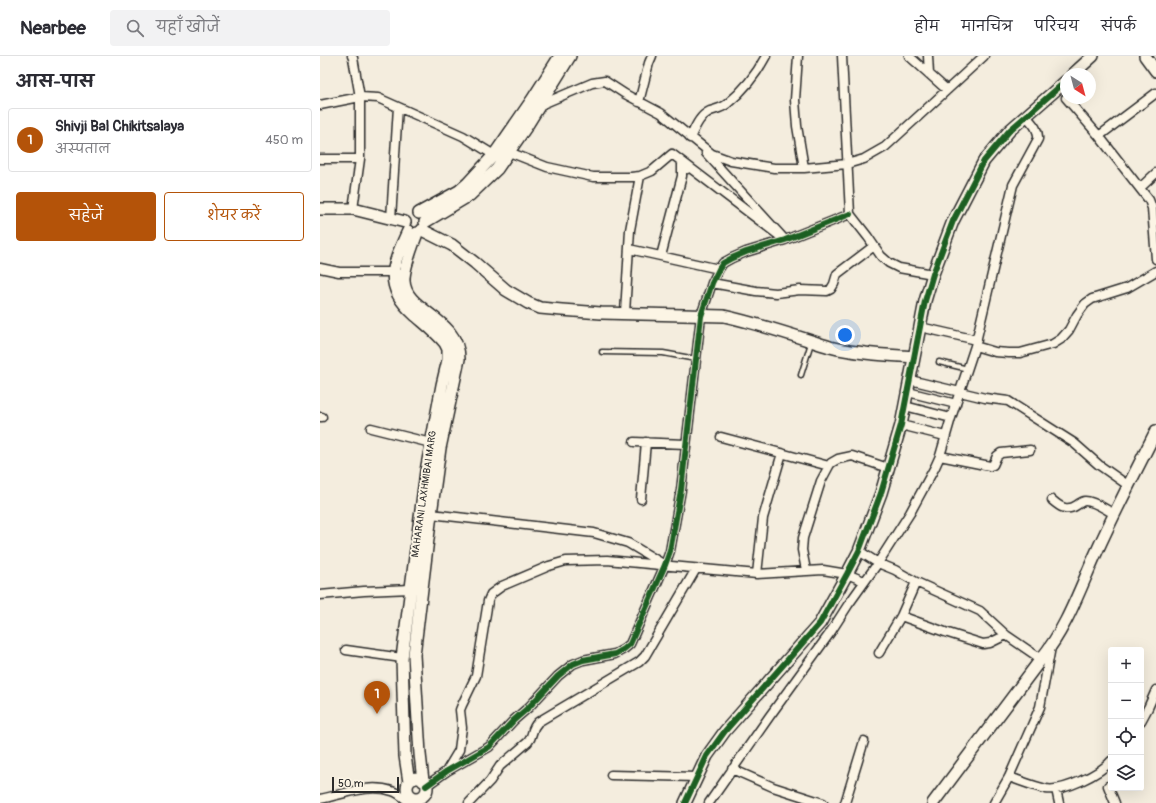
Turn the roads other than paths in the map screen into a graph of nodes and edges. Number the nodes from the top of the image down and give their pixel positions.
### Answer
1 (560, 56) edge
2 (570, 56) edge
3 (652, 56) edge
4 (766, 56) edge
5 (798, 56) edge
6 (842, 56) edge
7 (909, 56) edge
8 (928, 56) edge
9 (984, 56) edge
10 (1093, 56) edge
11 (1145, 56) edge
12 (353, 57) edge
13 (1080, 68) edge
14 (1156, 71) edge
15 (929, 74) junction
16 (1060, 87) edge
17 (947, 90) junction
18 (1156, 93) edge
19 (360, 97) junction
20 (639, 102) junction
21 (1071, 104) edge
22 (320, 105) edge
23 (540, 105) junction
24 (398, 107) junction
25 (1026, 116) junction
26 (1099, 136) junction
27 (690, 138) junction
28 (698, 143) junction
29 (509, 152) junction
30 (494, 155) junction
31 (320, 159) edge
32 (360, 159) junction
33 (847, 164) junction
34 (804, 168) junction
35 (1156, 172) edge
36 (640, 176) junction
37 (1140, 188) junction
38 (320, 209) edge
39 (353, 209) junction
40 (850, 214) junction
41 (390, 219) junction
42 (416, 225) junction
43 (785, 240) junction
44 (874, 246) junction
45 (629, 249) junction
46 (661, 256) junction
47 (1156, 260) edge
48 (320, 268) edge
49 (719, 269) junction
50 (1156, 271) edge
51 (393, 272) junction
52 (933, 274) junction
53 (712, 284) junction
54 (625, 313) junction
55 (701, 316) junction
56 (920, 327) junction
57 (812, 340) junction
58 (976, 343) junction
59 (602, 352) dead end
60 (914, 357) junction
61 (696, 359) junction
62 (939, 362) dead end
63 (968, 369) junction
64 (801, 375) dead end
65 (910, 380) junction
66 (908, 392) junction
67 (960, 392) junction
68 (956, 404) junction
69 (905, 406) junction
70 (951, 418) junction
71 (901, 425) junction
72 (371, 428) dead end
73 (1156, 431) edge
74 (945, 436) junction
75 (721, 437) dead end
76 (634, 442) dead end
77 (646, 442) junction
78 (431, 443) junction
79 (686, 444) junction
80 (1030, 450) dead end
81 (782, 453) junction
82 (940, 456) junction
83 (828, 466) junction
84 (888, 468) junction
85 (1129, 486) junction
86 (641, 499) dead end
87 (1052, 500) dead end
88 (431, 514) junction
89 (1115, 514) junction
90 (859, 551) junction
91 (878, 563) junction
92 (666, 565) junction
93 (696, 569) junction
94 (806, 570) junction
95 (757, 574) junction
96 (847, 574) junction
97 (864, 581) junction
98 (916, 582) junction
99 (411, 589) junction
100 (320, 595) edge
101 (901, 616) junction
102 (1006, 635) junction
103 (1051, 647) junction
104 (346, 650) dead end
105 (879, 653) dead end
106 (402, 658) junction
107 (1041, 659) junction
108 (1156, 690) edge
109 (1142, 719) edge
110 (864, 741) dead end
111 (1108, 764) edge
112 (732, 768) junction
113 (447, 771) junction
114 (611, 775) dead end
115 (697, 776) junction
116 (1009, 777) junction
117 (409, 782) junction
118 (425, 784) junction
119 (1056, 789) junction
120 (1110, 791) edge
121 (320, 799) edge
122 (413, 801) edge
123 (469, 803) edge
124 (685, 803) edge
125 (709, 803) edge
126 (824, 803) edge
127 (845, 803) edge
128 (933, 803) edge
129 (994, 803) edge
130 (1059, 803) edge
131 (1114, 803) edge

1 - 30 street
2 - 23 street
3 - 20 street
4 - 27 street
5 - 34 street
6 - 33 street
7 - 15 street
8 - 15 street
9 - 17 street
10 - 13 street
11 - 14 street
12 - 19 street
15 - 17 street
16 - 25 street
17 - 33 street
18 - 26 street
19 - 22 street
19 - 24 street
19 - 32 street
20 - 23 street
20 - 27 street
21 - 26 street
23 - 29 street
24 - 30 street
24 - 41 street
25 - 52 street
25 - 58 street
26 - 37 street
27 - 28 street
28 - 34 street
28 - 43 street
29 - 36 street
29 - 42 street
30 - 42 street
31 - 32 street
32 - 39 street
33 - 34 street
33 - 40 street
35 - 37 street
36 - 43 street
36 - 45 street
37 - 47 street
38 - 39 street
39 - 41 street
40 - 43 street
40 - 44 street
41 - 42 street
42 - 51 street, MAHARANI LAXHMIBAI MARG
42 - 54 street
42 - 88 street
43 - 46 street
43 - 49 street
44 - 52 street
44 - 53 street
45 - 46 street
45 - 54 street
46 - 49 street
48 - 51 street
49 - 53 street
50 - 58 street
51 - 78 street, MAHARANI LAXHMIBAI MARG
52 - 56 street
53 - 55 street
54 - 55 street
55 - 57 street
55 - 61 street
56 - 58 street
56 - 60 street
57 - 60 street
57 - 64 lane
58 - 63 street
59 - 61 lane
60 - 65 street
61 - 79 street
62 - 63 lane
63 - 67 street
65 - 66 street
65 - 67 street
66 - 68 street
66 - 69 street
67 - 68 street
67 - 85 street
68 - 70 street
69 - 70 street
69 - 71 street
70 - 74 street
71 - 74 street
71 - 84 street
72 - 78 street
73 - 85 street
74 - 82 street
75 - 81 street
76 - 77 street
77 - 79 street
77 - 86 street
78 - 99 street, MAHARANI LAXHMIBAI MARG
79 - 92 street
80 - 82 street
81 - 83 street
81 - 95 street
82 - 91 street
83 - 84 street
83 - 94 street
84 - 90 street
85 - 89 street
87 - 89 street
88 - 92 street
88 - 118 street
89 - 103 street
90 - 91 street
90 - 96 street
91 - 97 street
91 - 98 street
92 - 93 street
92 - 113 street
92 - 113 street
93 - 95 street
93 - 123 street
94 - 95 street
94 - 96 street
96 - 97 street
96 - 115 street
97 - 112 street
98 - 101 street
98 - 102 street
99 - 100 street
99 - 106 street, MAHARANI LAXHMIBAI MARG
101 - 102 street
101 - 105 street
102 - 107 street
103 - 107 street
103 - 116 street
104 - 106 street
106 - 117 street, MAHARANI LAXHMIBAI MARG
107 - 128 street
108 - 109 street
110 - 127 street
111 - 119 street
112 - 125 street
112 - 126 street
113 - 118 street
114 - 115 street
115 - 124 street
116 - 119 street
116 - 129 street
117 - 118 street
117 - 122 street
118 - 122 street
119 - 130 street
120 - 131 street
121 - 122 street

